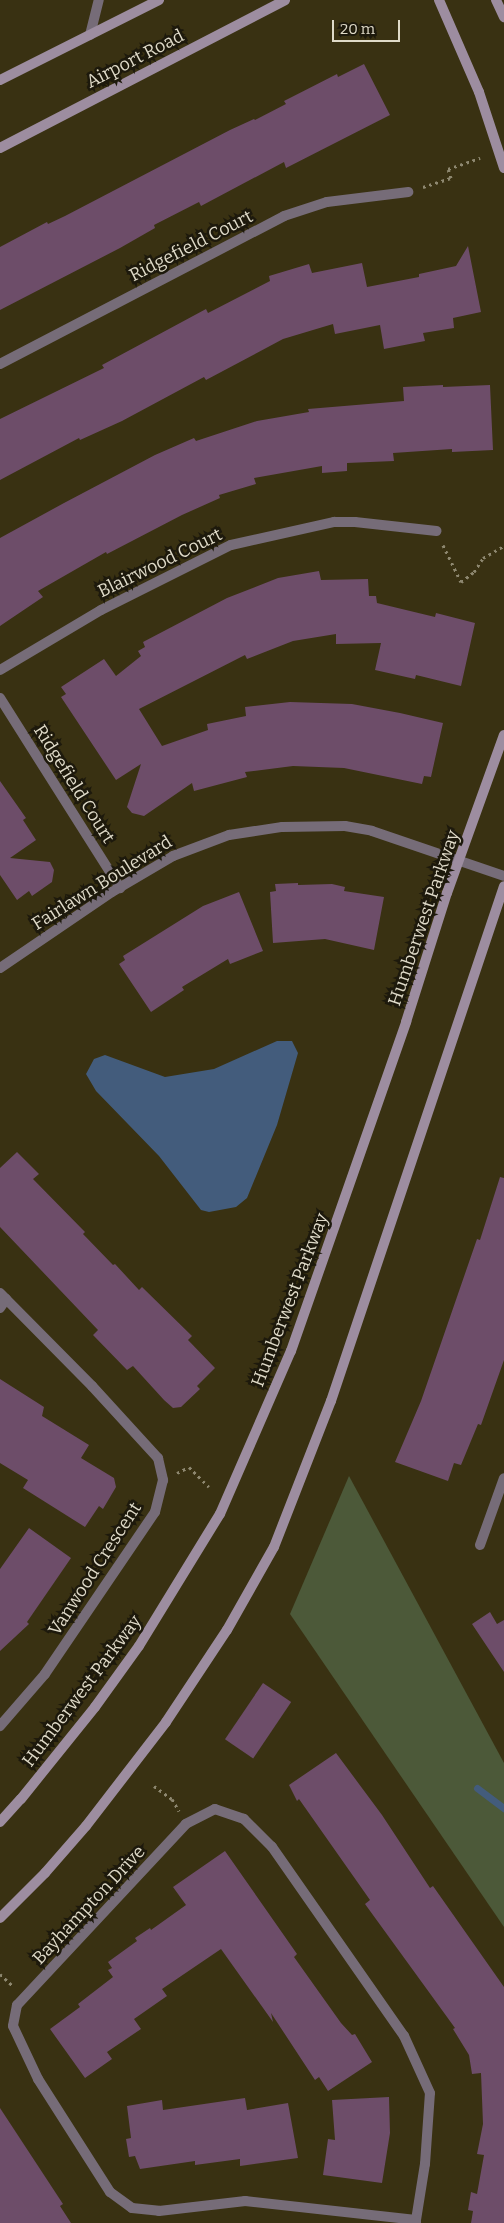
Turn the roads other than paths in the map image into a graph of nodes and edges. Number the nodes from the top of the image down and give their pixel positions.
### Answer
1 (99, 0) edge
2 (159, 0) edge
3 (285, 0) edge
4 (439, 0) edge
5 (496, 0) edge
6 (504, 17) edge
7 (90, 35) junction
8 (0, 80) edge
9 (0, 148) edge
10 (504, 168) edge
11 (408, 192) road end
12 (0, 364) edge
13 (437, 531) road end
14 (0, 670) edge
15 (0, 698) edge
16 (504, 736) edge
17 (459, 860) junction
18 (504, 876) edge
19 (504, 886) edge
20 (120, 888) junction
21 (0, 968) edge
22 (2, 1300) edge
23 (504, 1478) edge
24 (480, 1545) dead end
25 (0, 1726) edge
26 (0, 1822) edge
27 (0, 1918) edge
28 (416, 2222) edge

1 - 7 street
2 - 7 main road
3 - 9 main road, Airport Road
4 - 10 main road
5 - 6 main road
7 - 8 main road
11 - 12 street, Ridgefield Court
13 - 14 street, Blairwood Court
15 - 20 street, Ridgefield Court
16 - 17 main road, Humberwest Parkway
17 - 18 street, Fairlawn Boulevard
17 - 20 street, Fairlawn Boulevard
17 - 26 main road, Humberwest Parkway
19 - 27 main road
20 - 21 street, Fairlawn Boulevard
22 - 25 street, Vanwood Crescent
23 - 24 street
28 - 28 street, Bayhampton Drive

